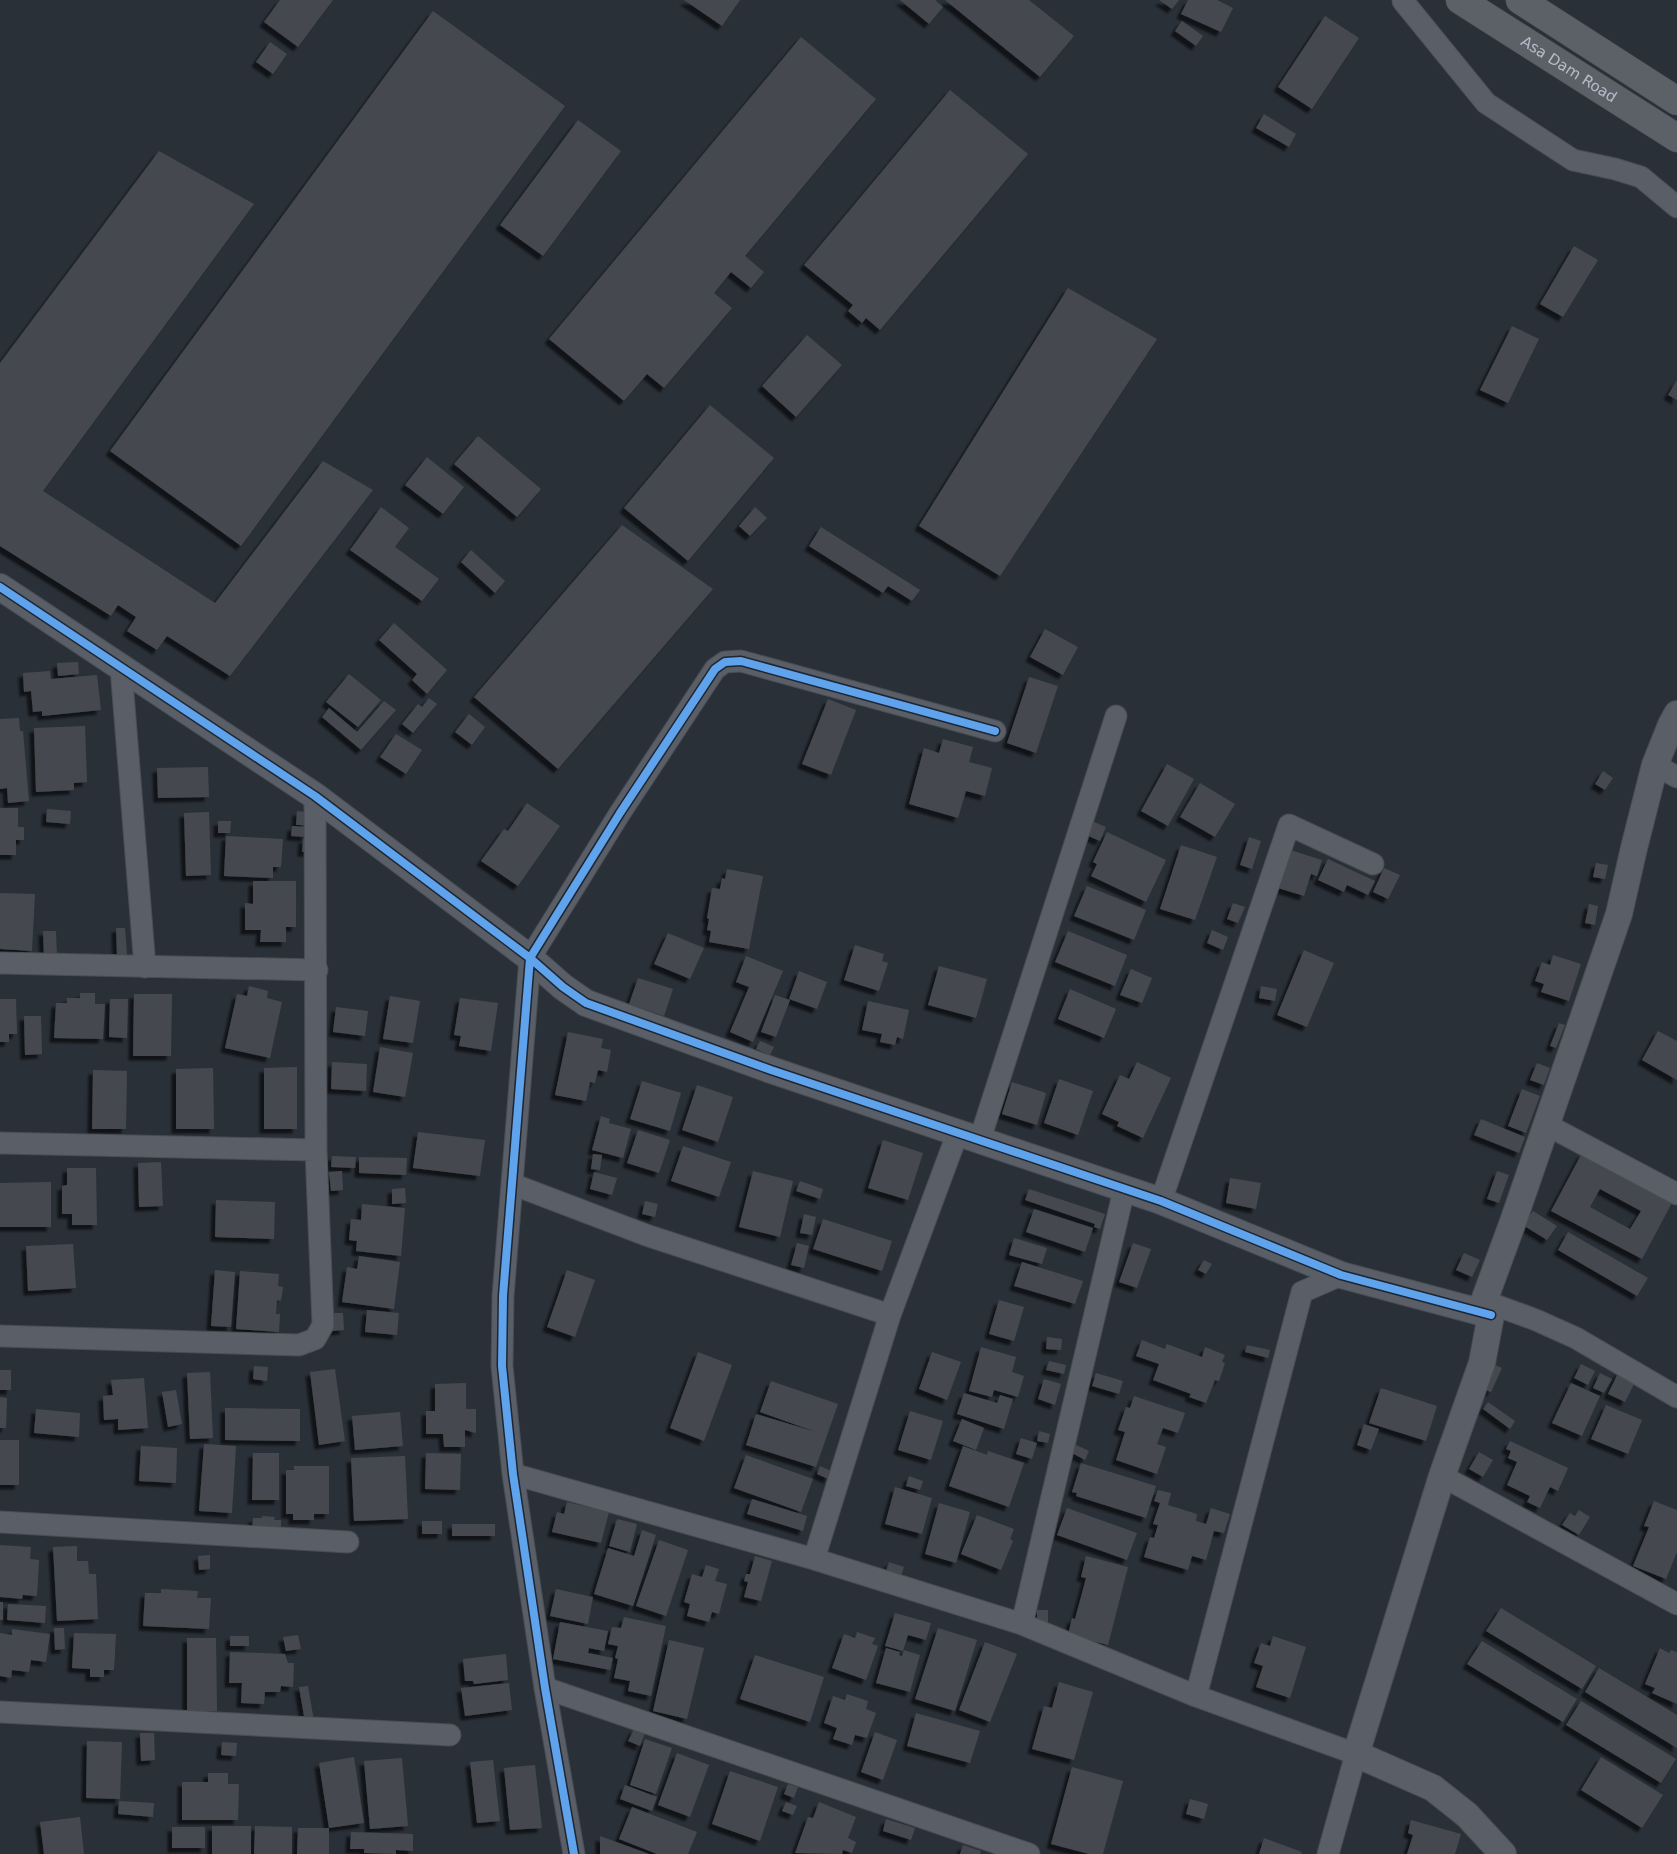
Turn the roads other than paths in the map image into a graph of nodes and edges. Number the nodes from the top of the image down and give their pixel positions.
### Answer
1 (1460, 0) edge
2 (1520, 0) edge
3 (1403, 1) edge
4 (1677, 101) edge
5 (1677, 138) edge
6 (1677, 208) edge
7 (0, 587) edge
8 (121, 668) junction
9 (1677, 714) edge
10 (1116, 716) dead end
11 (995, 731) dead end
12 (1666, 771) edge
13 (314, 796) junction
14 (1373, 864) dead end
15 (530, 958) junction
16 (0, 963) edge
17 (145, 967) junction
18 (317, 970) junction
19 (1547, 1125) junction
20 (969, 1135) junction
21 (0, 1143) edge
22 (316, 1150) junction
23 (512, 1184) junction
24 (1124, 1190) junction
25 (1677, 1194) edge
26 (1161, 1201) junction
27 (1341, 1275) junction
28 (1488, 1308) junction
29 (890, 1315) junction
30 (0, 1336) edge
31 (1677, 1397) edge
32 (513, 1474) junction
33 (1442, 1476) junction
34 (0, 1522) edge
35 (348, 1542) dead end
36 (814, 1559) junction
37 (1677, 1604) edge
38 (1022, 1624) junction
39 (545, 1688) junction
40 (1196, 1696) junction
41 (0, 1712) edge
42 (450, 1736) dead end
43 (1356, 1754) junction
44 (574, 1854) edge
45 (1029, 1854) edge
46 (1328, 1854) edge
47 (1502, 1854) edge

1 - 5 main road, Asa Dam Road
2 - 4 main road, Asa Dam Road
3 - 6 street
7 - 8 street
8 - 13 street
8 - 17 street
9 - 12 street
10 - 20 street
11 - 15 street
12 - 19 street
13 - 15 street
13 - 18 street
14 - 26 street
15 - 20 street
15 - 23 street
16 - 17 street
17 - 18 street
18 - 22 street
19 - 25 street
19 - 28 street
20 - 24 street
20 - 29 street
21 - 22 street
22 - 30 street
23 - 29 street
23 - 32 street
24 - 26 street
24 - 38 street
26 - 27 street
27 - 28 street
27 - 40 street
28 - 31 street
28 - 33 street
29 - 36 street
32 - 36 street
32 - 39 street
33 - 37 street
33 - 43 street
34 - 35 street
36 - 38 street
38 - 40 street
39 - 44 street
39 - 45 street
40 - 43 street
41 - 42 street
43 - 46 street
43 - 47 street

